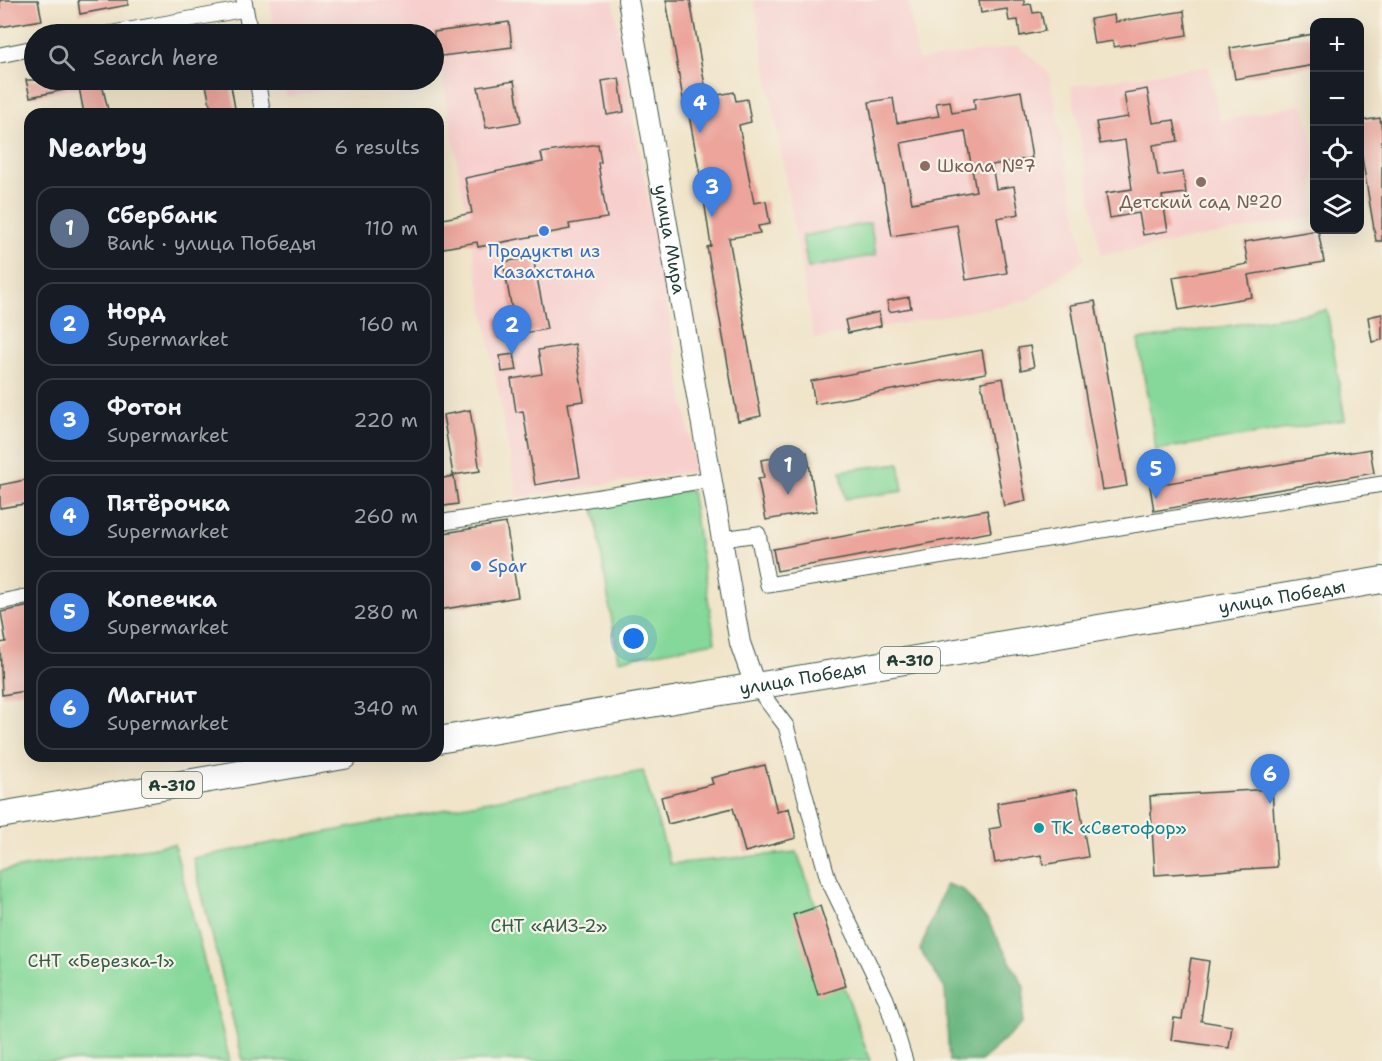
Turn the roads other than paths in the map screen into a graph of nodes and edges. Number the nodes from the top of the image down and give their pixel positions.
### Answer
1 (628, 0) edge
2 (245, 4) edge
3 (154, 24) edge
4 (248, 24) edge
5 (24, 50) edge
6 (0, 55) edge
7 (259, 90) edge
8 (262, 108) edge
9 (713, 478) junction
10 (1382, 484) edge
11 (444, 523) edge
12 (723, 539) junction
13 (1382, 580) edge
14 (24, 597) edge
15 (0, 602) edge
16 (755, 685) junction
17 (444, 739) edge
18 (309, 762) edge
19 (0, 815) edge
20 (905, 1061) edge

1 - 9 street, улица Мира
2 - 3 street
2 - 4 street
5 - 6 street
7 - 8 street
9 - 11 street
9 - 12 street, улица Мира
10 - 12 street
12 - 16 street, улица Мира
13 - 16 highway, улица Победы / А-310
14 - 15 street
16 - 17 highway, улица Победы / А-310
16 - 20 street
18 - 19 highway, А-310

